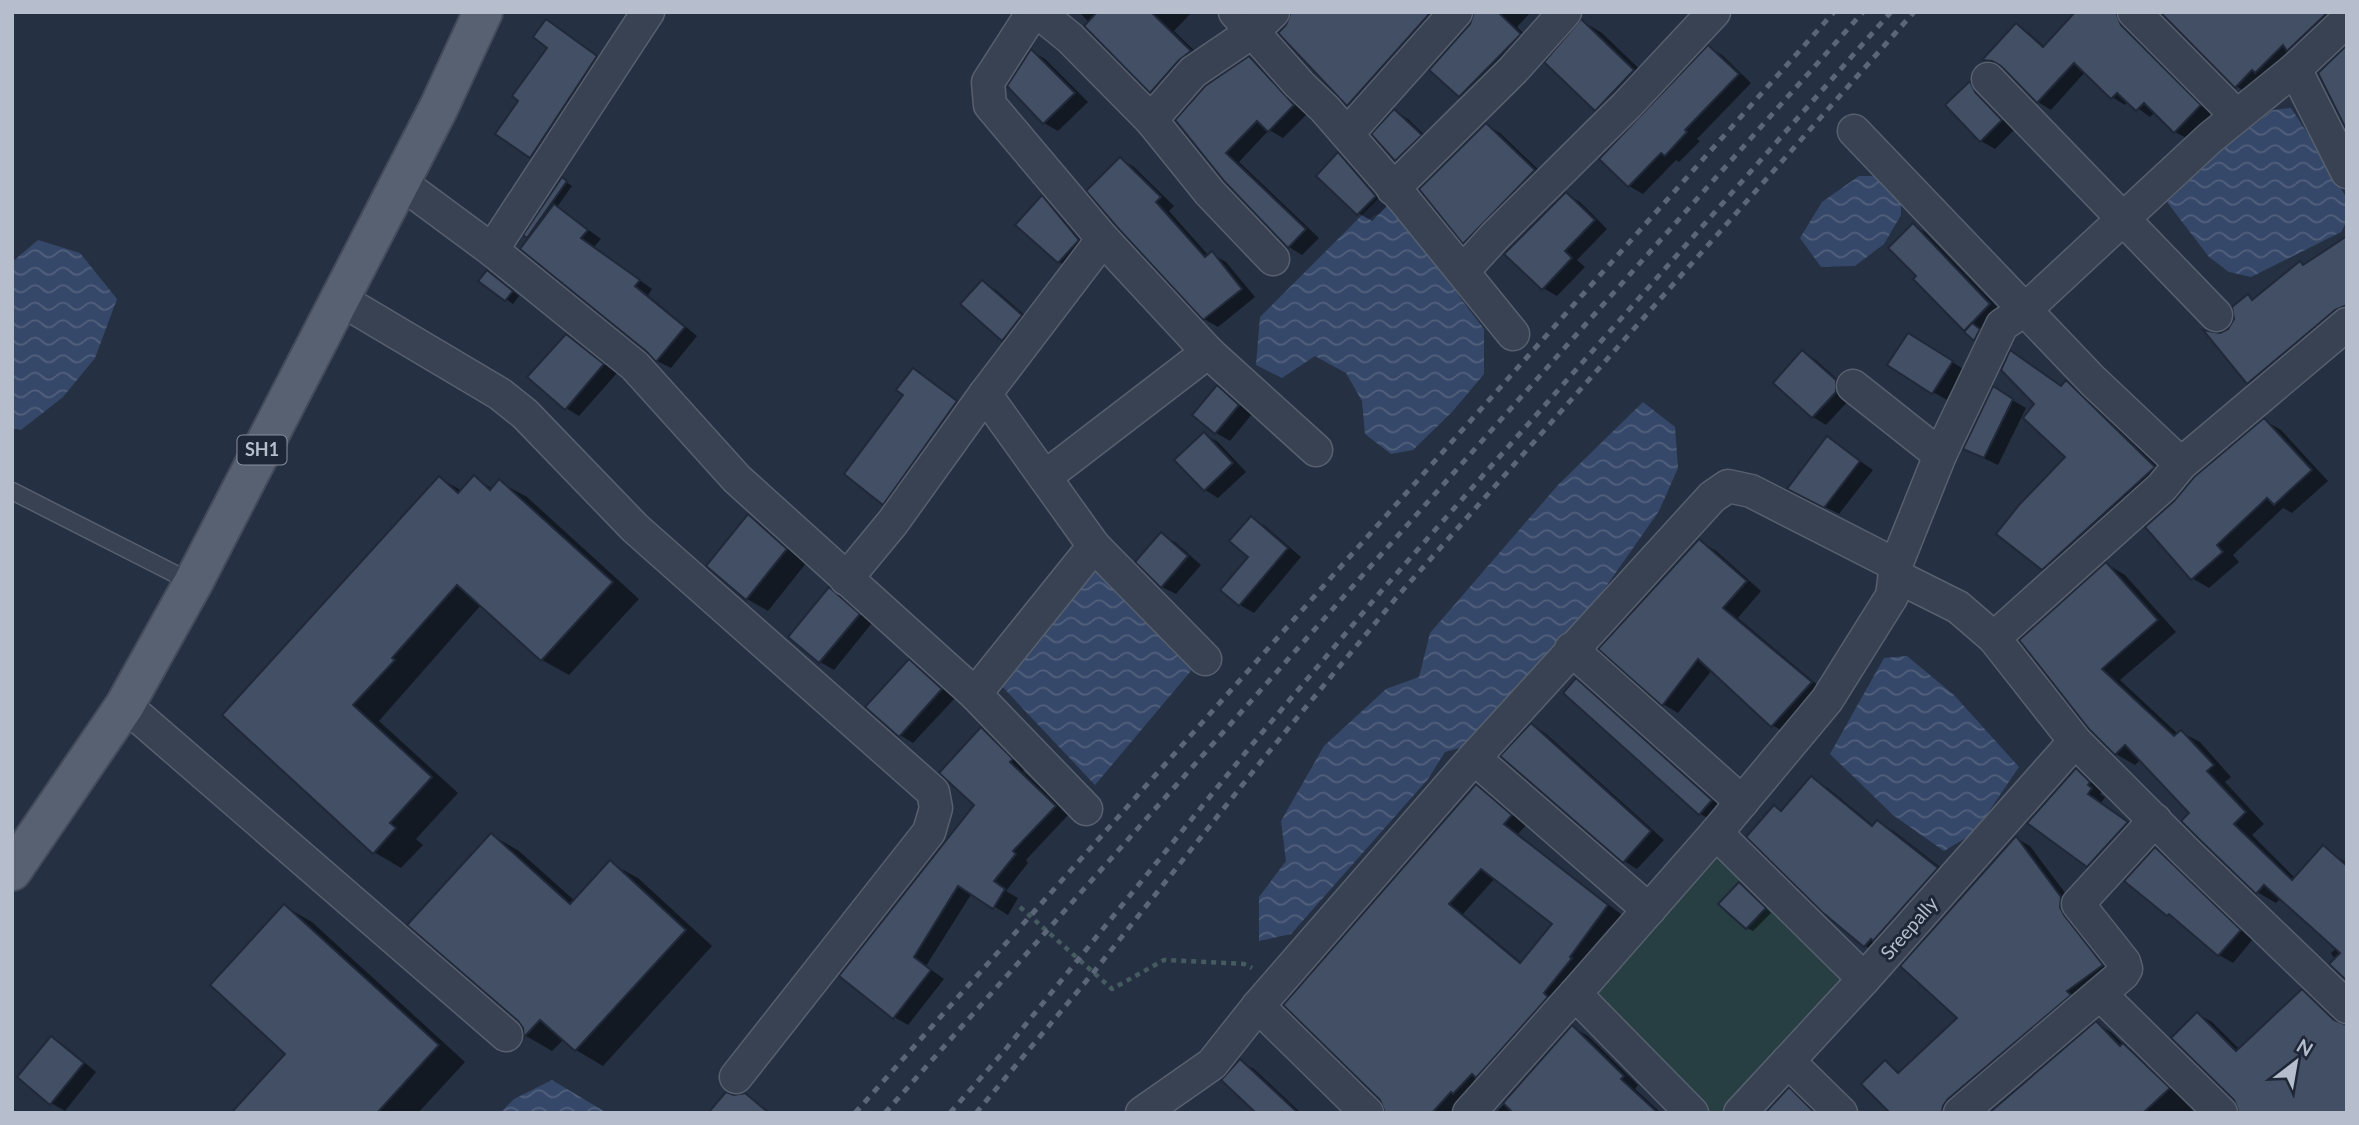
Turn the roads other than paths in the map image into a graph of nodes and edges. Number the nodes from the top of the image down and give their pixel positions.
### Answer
1 (483, 12) edge
2 (649, 12) edge
3 (1035, 12) edge
4 (1456, 12) edge
5 (1565, 12) edge
6 (1714, 12) edge
7 (2134, 12) edge
8 (1253, 19) edge
9 (2347, 20) edge
10 (2295, 69) junction
11 (1988, 79) dead end
12 (2237, 116) junction
13 (1151, 120) junction
14 (1854, 131) dead end
15 (1347, 134) junction
16 (2347, 172) edge
17 (400, 183) junction
18 (1393, 189) junction
19 (2123, 218) junction
20 (1103, 239) junction
21 (492, 250) junction
22 (1273, 259) dead end
23 (1463, 271) junction
24 (340, 299) junction
25 (2026, 309) junction
26 (2216, 315) dead end
27 (2347, 324) edge
28 (1513, 334) dead end
29 (1208, 352) junction
30 (1853, 386) dead end
31 (985, 394) junction
32 (1316, 450) dead end
33 (1940, 455) junction
34 (2181, 464) junction
35 (1045, 477) junction
36 (12, 491) edge
37 (1094, 546) junction
38 (1896, 570) junction
39 (846, 579) junction
40 (193, 583) junction
41 (1994, 638) junction
42 (1571, 649) junction
43 (1205, 659) dead end
44 (975, 694) junction
45 (125, 705) junction
46 (2075, 741) junction
47 (1474, 758) junction
48 (1742, 802) junction
49 (1086, 809) dead end
50 (2154, 820) junction
51 (1716, 833) junction
52 (12, 871) edge
53 (1648, 910) junction
54 (1864, 979) junction
55 (1575, 994) junction
56 (2100, 994) junction
57 (1258, 1006) junction
58 (2347, 1007) edge
59 (506, 1035) dead end
60 (1788, 1061) junction
61 (736, 1077) dead end
62 (1981, 1107) edge
63 (1142, 1113) edge
64 (1367, 1113) edge
65 (1469, 1113) edge
66 (1692, 1113) edge
67 (1741, 1113) edge
68 (1841, 1113) edge
69 (2221, 1113) edge

1 - 17 main road, SH1
2 - 21 street
3 - 13 street
3 - 20 street
4 - 15 street
5 - 18 street
6 - 23 street
7 - 12 street
8 - 13 street
8 - 15 street
9 - 10 street
10 - 12 street
10 - 16 street
11 - 19 street
12 - 19 street
13 - 22 street
14 - 25 street
15 - 18 street
17 - 21 street
17 - 24 main road, SH1
18 - 23 street
19 - 25 street
19 - 26 street
20 - 29 street
20 - 31 street
21 - 39 street
23 - 28 street
24 - 40 main road, SH1
24 - 61 street
25 - 33 street
25 - 34 street
27 - 34 street
29 - 32 street
29 - 35 street
30 - 33 street
31 - 35 street
31 - 39 street
33 - 38 street
34 - 41 street
35 - 37 street
36 - 40 lane
37 - 43 street
37 - 44 street
38 - 41 street
38 - 42 street
38 - 48 street
39 - 44 street
40 - 45 main road, SH1
41 - 46 street
42 - 47 street
42 - 48 street
44 - 49 street
45 - 52 main road, SH1
45 - 59 street
46 - 50 street
46 - 54 street, Sreepally
47 - 53 street
47 - 57 street
48 - 51 street
50 - 56 street
50 - 58 street
51 - 53 street
51 - 54 street
53 - 55 street
54 - 60 street, Sreepally
55 - 65 street
55 - 66 street
56 - 62 street
56 - 69 street
57 - 63 street
57 - 64 street
60 - 67 street, Sreepally
60 - 68 street

